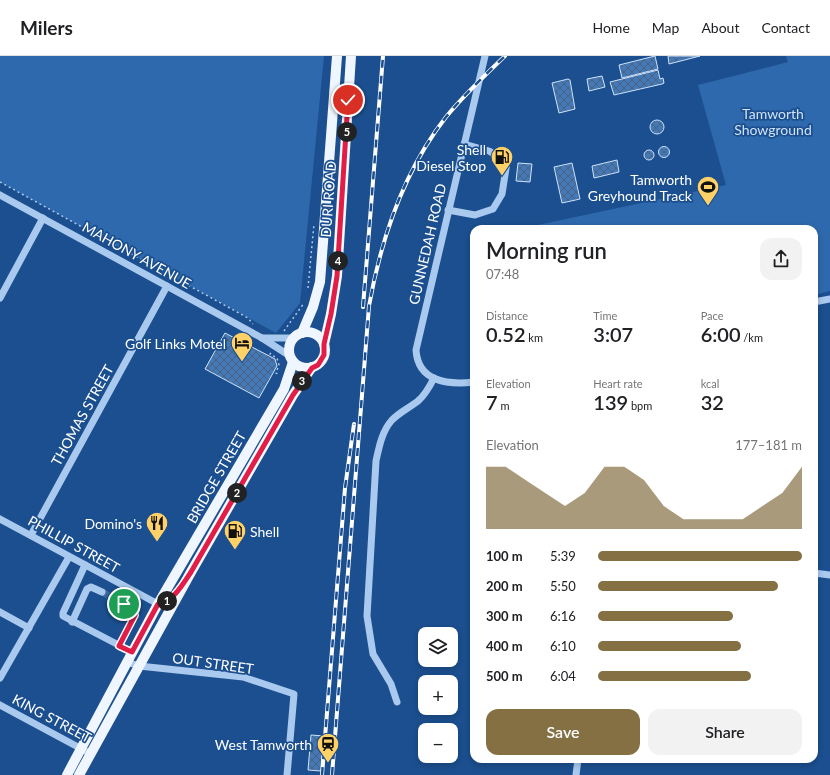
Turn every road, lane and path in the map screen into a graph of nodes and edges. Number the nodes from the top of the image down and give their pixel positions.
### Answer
1 (337, 56) edge
2 (351, 56) edge
3 (485, 56) edge
4 (464, 144) junction
5 (0, 182) edge
6 (0, 195) edge
7 (448, 210) junction
8 (315, 217) dead end
9 (43, 218) junction
10 (168, 286) junction
11 (307, 295) dead end
12 (0, 298) edge
13 (830, 299) edge
14 (305, 301) dead end
15 (818, 301) edge
16 (259, 327) dead end
17 (298, 336) junction
18 (262, 338) junction
19 (280, 339) junction
20 (324, 344) junction
21 (274, 348) junction
22 (292, 359) junction
23 (312, 368) junction
24 (434, 378) junction
25 (287, 381) junction
26 (470, 382) edge
27 (0, 518) edge
28 (31, 536) junction
29 (69, 556) junction
30 (85, 565) junction
31 (191, 572) junction
32 (818, 573) edge
33 (830, 574) edge
34 (102, 592) tunnel mouth
35 (124, 604) tunnel mouth
36 (158, 604) junction
37 (0, 612) edge
38 (72, 622) junction
39 (29, 628) junction
40 (119, 646) junction
41 (132, 652) junction
42 (127, 662) junction
43 (139, 666) junction
44 (0, 678) edge
45 (397, 702) dead end
46 (0, 705) edge
47 (86, 752) junction
48 (578, 763) edge
49 (67, 775) edge
50 (79, 775) edge
51 (287, 775) edge
52 (576, 775) edge

1 - 17 main road, DURI ROAD
2 - 20 main road, DURI ROAD
3 - 4 street, GUNNEDAH ROAD
4 - 7 street, GUNNEDAH ROAD
4 - 7 street
5 - 16 path
6 - 9 street, MAHONY AVENUE
7 - 24 street, GUNNEDAH ROAD
8 - 11 path
9 - 10 street, MAHONY AVENUE
9 - 12 street
10 - 18 street, MAHONY AVENUE
10 - 28 street, THOMAS STREET
13 - 15 street
14 - 19 path
17 - 19 street, MAHONY AVENUE
17 - 20 main road
17 - 22 main road
18 - 19 street, MAHONY AVENUE
18 - 21 street, MAHONY AVENUE
20 - 23 main road
21 - 22 street, MAHONY AVENUE
21 - 25 path
22 - 23 main road
22 - 25 main road, BRIDGE STREET
23 - 31 main road, BRIDGE STREET
24 - 26 street
24 - 45 street
25 - 36 main road, BRIDGE STREET
27 - 28 street, PHILLIP STREET
28 - 29 street, PHILLIP STREET
29 - 30 street, PHILLIP STREET
29 - 39 street
30 - 36 street, PHILLIP STREET
30 - 38 street
31 - 36 main road, BRIDGE STREET
31 - 43 main road, BRIDGE STREET
32 - 33 street
34 - 38 street
35 - 40 street
36 - 41 main road, BRIDGE STREET
37 - 39 street
38 - 40 street
39 - 44 street
40 - 41 street
41 - 42 main road, BRIDGE STREET
42 - 43 street, OUT STREET
42 - 47 main road, BRIDGE STREET
43 - 47 main road, BRIDGE STREET
43 - 51 street, OUT STREET
46 - 47 street, KING STREET
47 - 49 main road, BRIDGE STREET
47 - 50 main road, BRIDGE STREET
48 - 52 street

